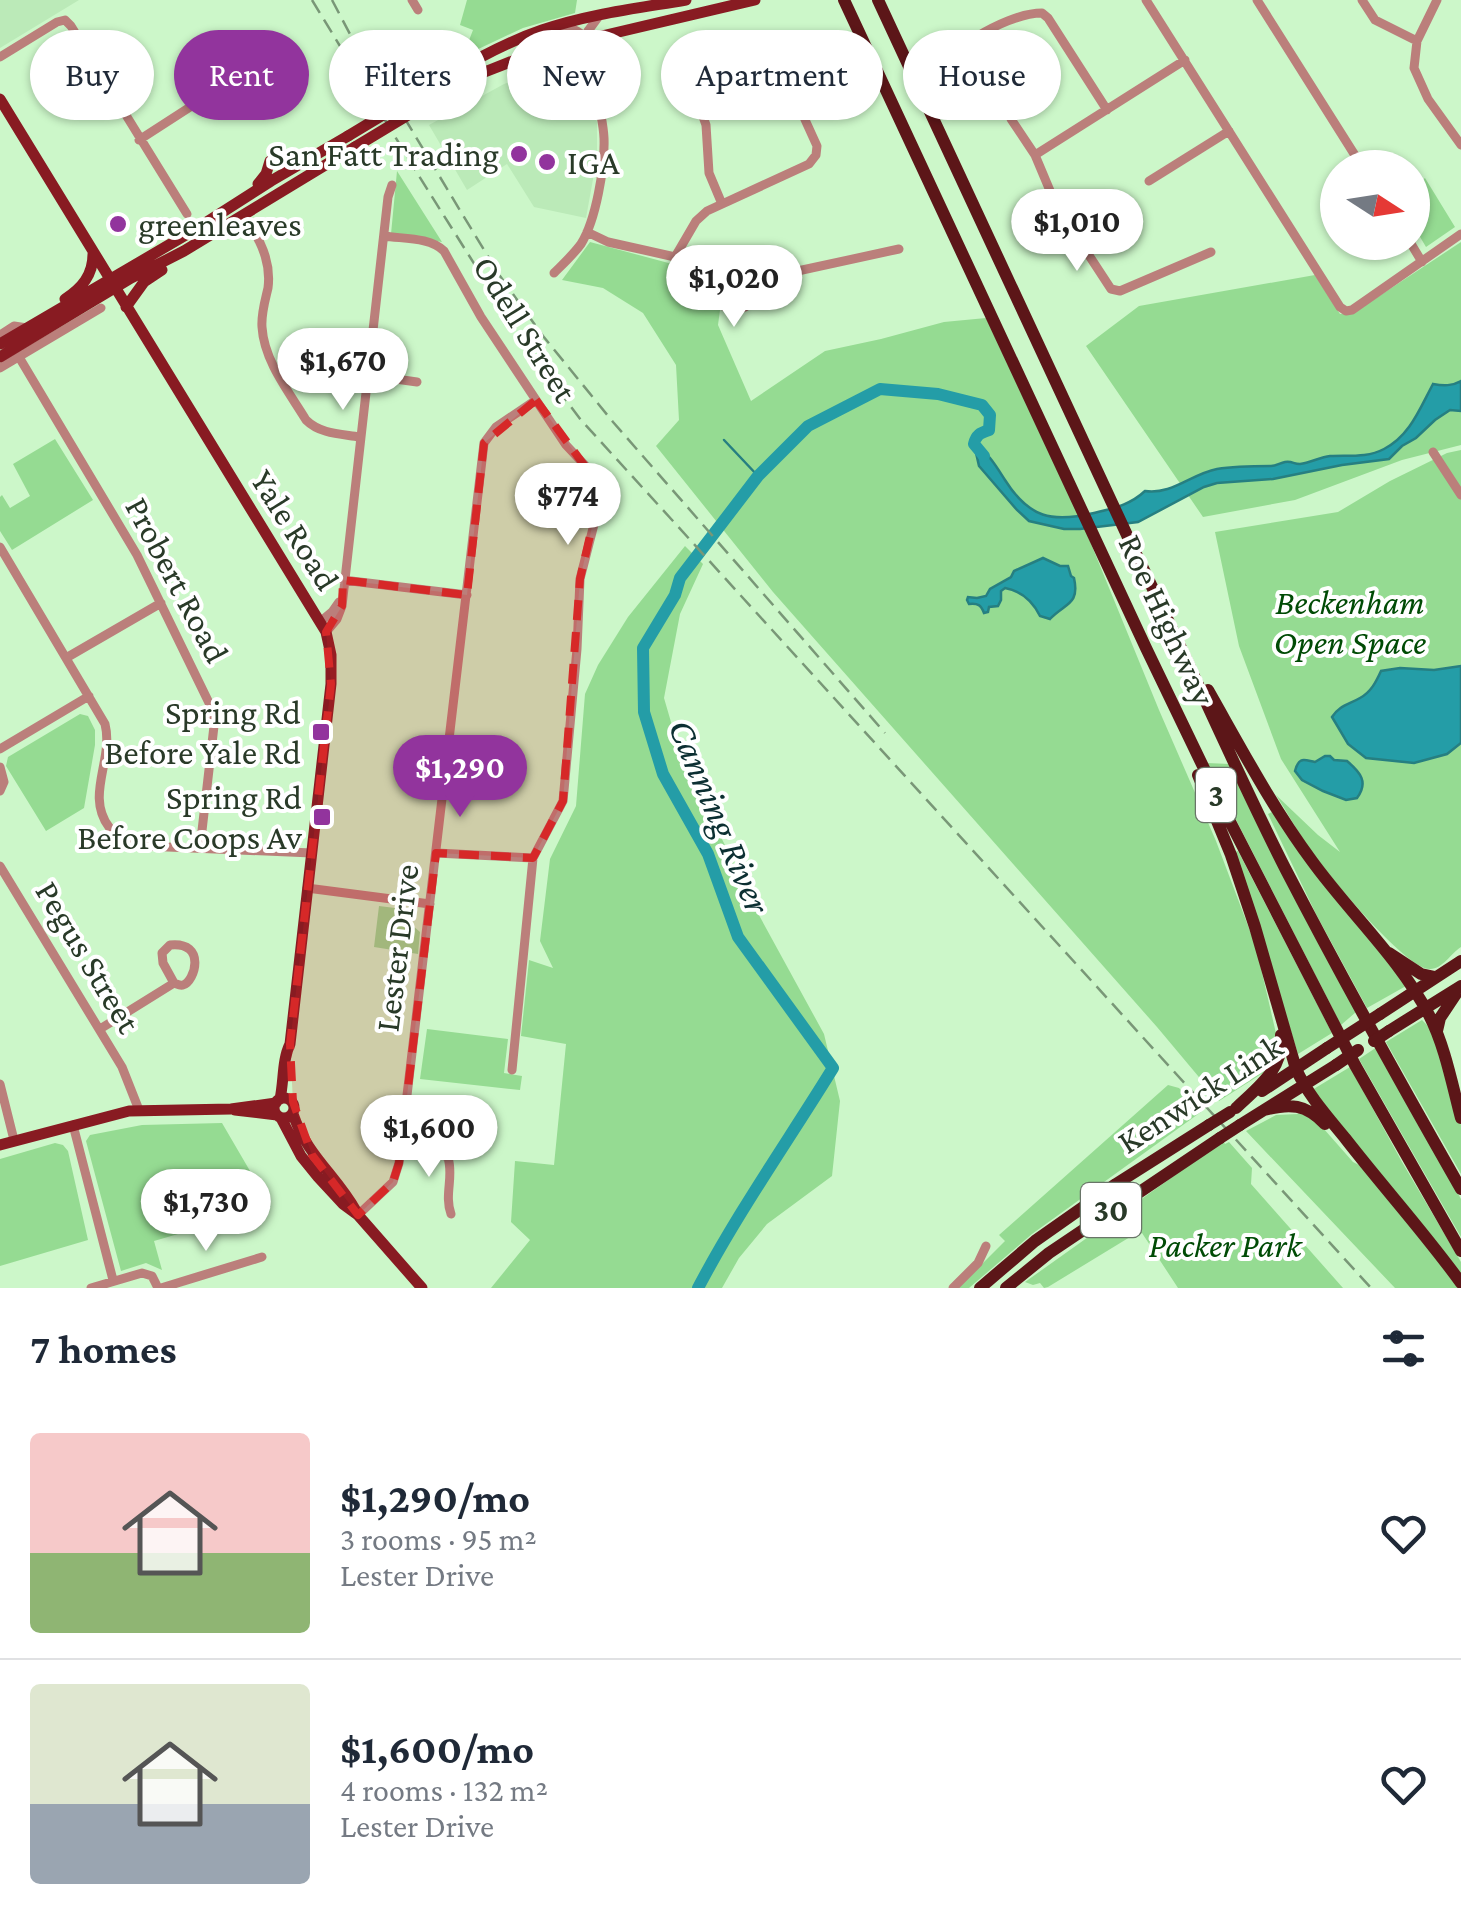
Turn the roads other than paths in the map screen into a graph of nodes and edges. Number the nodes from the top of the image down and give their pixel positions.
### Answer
1 (686, 0) edge
2 (844, 0) edge
3 (878, 0) edge
4 (1146, 0) edge
5 (1257, 0) edge
6 (1362, 0) edge
7 (1436, 0) edge
8 (666, 1) edge
9 (750, 1) edge
10 (599, 16) junction
11 (554, 26) junction
12 (648, 26) junction
13 (578, 30) edge
14 (589, 30) edge
15 (629, 30) edge
16 (989, 30) edge
17 (1056, 30) edge
18 (1061, 38) edge
19 (1417, 42) junction
20 (487, 55) edge
21 (0, 58) edge
22 (1184, 60) junction
23 (0, 99) edge
24 (1107, 110) junction
25 (174, 118) edge
26 (387, 120) edge
27 (602, 120) edge
28 (704, 120) edge
29 (805, 120) edge
30 (1011, 120) dead end
31 (1229, 131) junction
32 (140, 140) junction
33 (351, 142) junction
34 (1461, 144) edge
35 (1351, 150) edge
36 (1035, 155) junction
37 (270, 161) dead end
38 (1149, 182) dead end
39 (392, 185) dead end
40 (722, 204) junction
41 (187, 214) dead end
42 (211, 219) junction
43 (252, 227) dead end
44 (587, 232) junction
45 (1461, 234) edge
46 (384, 236) junction
47 (899, 250) dead end
48 (184, 251) junction
49 (1212, 252) dead end
50 (94, 253) junction
51 (675, 257) junction
52 (1422, 262) joint
53 (554, 273) dead end
54 (112, 284) junction
55 (100, 308) dead end
56 (126, 308) junction
57 (43, 318) junction
58 (27, 328) junction
59 (0, 335) edge
60 (0, 344) edge
61 (0, 357) edge
62 (19, 357) junction
63 (0, 368) edge
64 (368, 375) junction
65 (417, 382) dead end
66 (536, 400) junction
67 (360, 438) junction
68 (1433, 452) dead end
69 (1461, 496) edge
70 (0, 547) edge
71 (343, 580) junction
72 (467, 595) junction
73 (161, 603) junction
74 (323, 627) junction
75 (1174, 632) junction
76 (1146, 648) junction
77 (66, 658) junction
78 (89, 696) junction
79 (0, 749) edge
80 (0, 767) edge
81 (2, 787) edge
82 (200, 848) junction
83 (312, 853) junction
84 (436, 853) junction
85 (533, 858) junction
86 (0, 866) edge
87 (307, 888) junction
88 (430, 904) junction
89 (1382, 949) junction
90 (1461, 962) edge
91 (1435, 977) junction
92 (174, 984) junction
93 (1461, 986) edge
94 (1271, 988) junction
95 (1415, 992) junction
96 (1426, 1008) junction
97 (100, 1030) junction
98 (1437, 1031) junction
99 (1296, 1069) junction
100 (512, 1070) dead end
101 (0, 1084) edge
102 (1304, 1085) junction
103 (283, 1109) junction
104 (1233, 1110) junction
105 (1264, 1110) junction
106 (134, 1111) junction
107 (1461, 1118) edge
108 (74, 1126) junction
109 (14, 1140) junction
110 (0, 1145) edge
111 (399, 1152) junction
112 (1367, 1167) junction
113 (1461, 1189) edge
114 (451, 1214) dead end
115 (358, 1215) junction
116 (986, 1246) dead end
117 (1461, 1251) edge
118 (262, 1257) dead end
119 (113, 1280) junction
120 (1461, 1283) edge
121 (90, 1288) edge
122 (160, 1288) edge
123 (422, 1288) edge
124 (953, 1288) edge
125 (980, 1288) edge
126 (1006, 1288) edge

1 - 8 main road
2 - 76 highway, Roe Highway / 3
3 - 75 highway, Roe Highway / 3
4 - 22 street
5 - 35 street
6 - 19 street
7 - 19 street
8 - 9 main road
8 - 10 main road
8 - 12 main road
9 - 12 main road
10 - 11 main road
10 - 14 street
11 - 13 street
11 - 20 main road
12 - 15 main road
16 - 17 street
18 - 24 street
19 - 34 street
21 - 32 street
22 - 24 street
22 - 31 street
23 - 50 main road, Yale Road
24 - 36 street
25 - 32 street
26 - 33 main road, bridge
27 - 44 street
28 - 40 street
29 - 40 street
30 - 36 street
31 - 38 street
31 - 52 street
32 - 41 street
33 - 42 main road
33 - 48 main road
36 - 49 street
37 - 42 main road
39 - 46 street
40 - 51 street
42 - 54 main road
43 - 67 street
44 - 51 street
44 - 53 street
45 - 52 street
46 - 64 street
46 - 66 street, Odell Street
47 - 51 street
48 - 54 main road
48 - 56 main road
50 - 54 main road, Yale Road
50 - 57 main road
54 - 56 main road, Yale Road
54 - 57 main road
54 - 61 main road
55 - 62 street
56 - 74 main road, Yale Road
57 - 58 main road
58 - 59 street
58 - 60 main road
62 - 63 street
62 - 73 street, Probert Road
64 - 65 street
64 - 67 street
66 - 72 street, Lester Drive
66 - 85 street, Odell Street
67 - 71 street
68 - 69 street
70 - 77 street
71 - 72 street
71 - 74 street
72 - 84 street, Lester Drive
73 - 77 street
73 - 82 street, Probert Road
74 - 83 main road
75 - 89 highway
75 - 113 highway, Roe Highway / 3
76 - 94 highway
76 - 117 highway, Roe Highway / 3
77 - 78 street
78 - 79 street
78 - 82 street
80 - 81 street
82 - 83 street
83 - 87 main road
84 - 85 street
84 - 88 street, Lester Drive
85 - 100 street
86 - 97 street, Pegus Street
87 - 88 street
87 - 103 main road
88 - 111 street, Lester Drive
89 - 91 highway
89 - 95 highway
90 - 91 highway, Kenwick Link / 30
91 - 95 highway, Kenwick Link / 30
92 - 92 street
92 - 97 street
93 - 96 highway, Kenwick Link / 30
93 - 98 highway
94 - 99 highway
94 - 104 highway
95 - 96 highway
95 - 99 highway, Kenwick Link / 30, bridge
96 - 98 highway
96 - 102 highway, Kenwick Link / 30, bridge
97 - 106 street, Pegus Street
98 - 107 highway
99 - 102 highway
99 - 104 highway, Kenwick Link / 30
101 - 109 street
102 - 105 highway, Kenwick Link / 30
102 - 112 highway
103 - 106 main road
103 - 115 main road
104 - 125 highway, Kenwick Link / 30, bridge
105 - 112 highway
105 - 126 highway, Kenwick Link / 30, bridge
106 - 108 main road
108 - 109 main road
108 - 119 street
109 - 110 main road
111 - 114 street
111 - 115 street, Lester Drive
112 - 120 highway
115 - 123 main road
116 - 124 street
118 - 122 street
119 - 121 street
119 - 122 street

